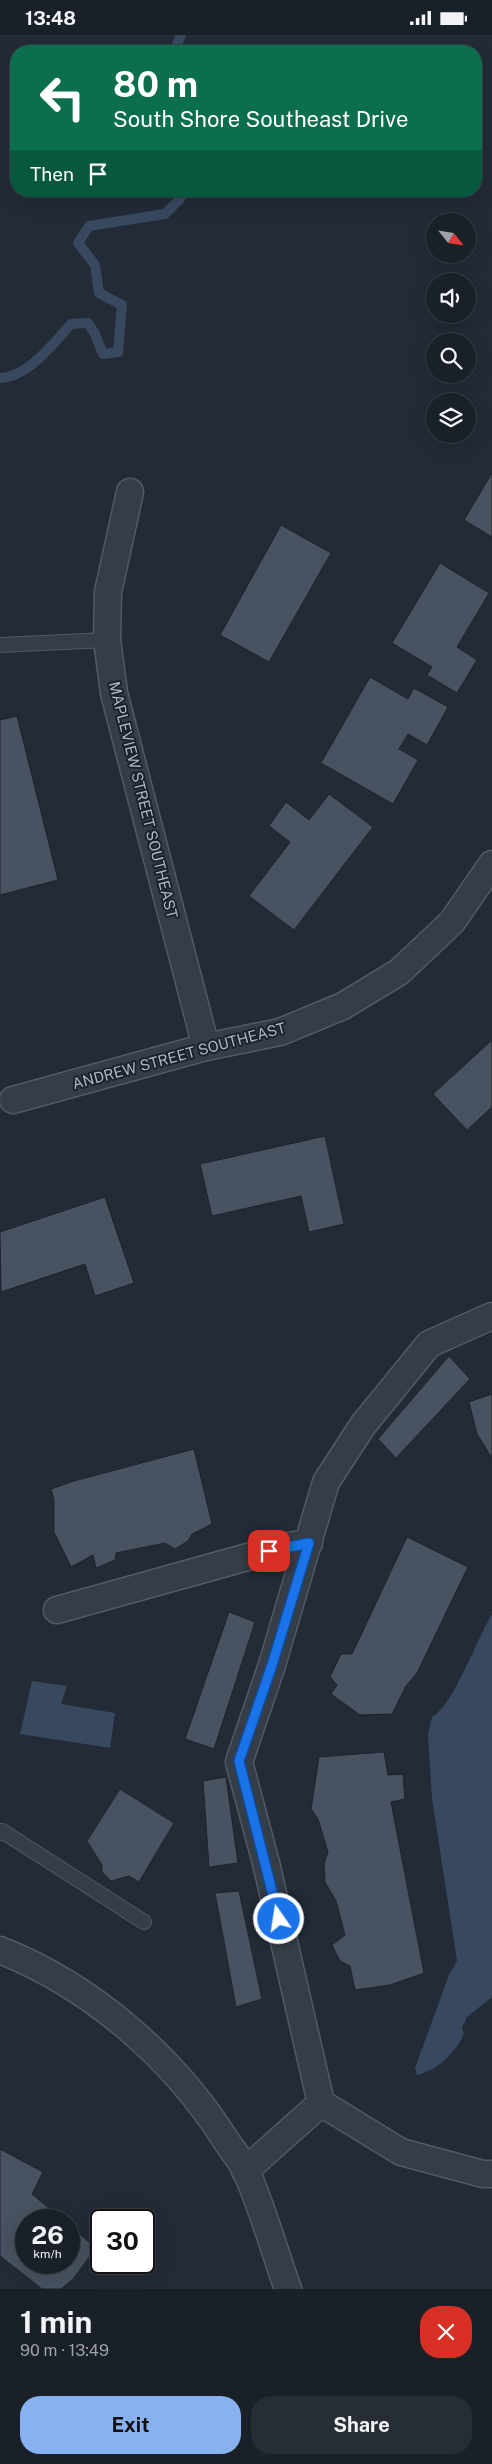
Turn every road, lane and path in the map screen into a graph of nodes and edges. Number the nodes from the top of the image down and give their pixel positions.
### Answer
1 (130, 492) dead end
2 (106, 640) junction
3 (0, 645) edge
4 (492, 864) edge
5 (206, 1047) junction
6 (7, 1104) edge
7 (492, 1316) edge
8 (309, 1543) junction
9 (57, 1610) dead end
10 (0, 1833) edge
11 (144, 1922) dead end
12 (0, 1950) edge
13 (321, 2103) junction
14 (245, 2171) junction
15 (492, 2174) edge
16 (288, 2289) edge

1 - 2 street, MAPLEVIEW STREET SOUTHEAST
2 - 3 lane
2 - 5 street, MAPLEVIEW STREET SOUTHEAST
4 - 5 street, ANDREW STREET SOUTHEAST
5 - 6 street, ANDREW STREET SOUTHEAST
7 - 8 street
8 - 9 street
8 - 13 street
10 - 11 lane
12 - 14 street
13 - 14 street
13 - 15 street
14 - 16 street

